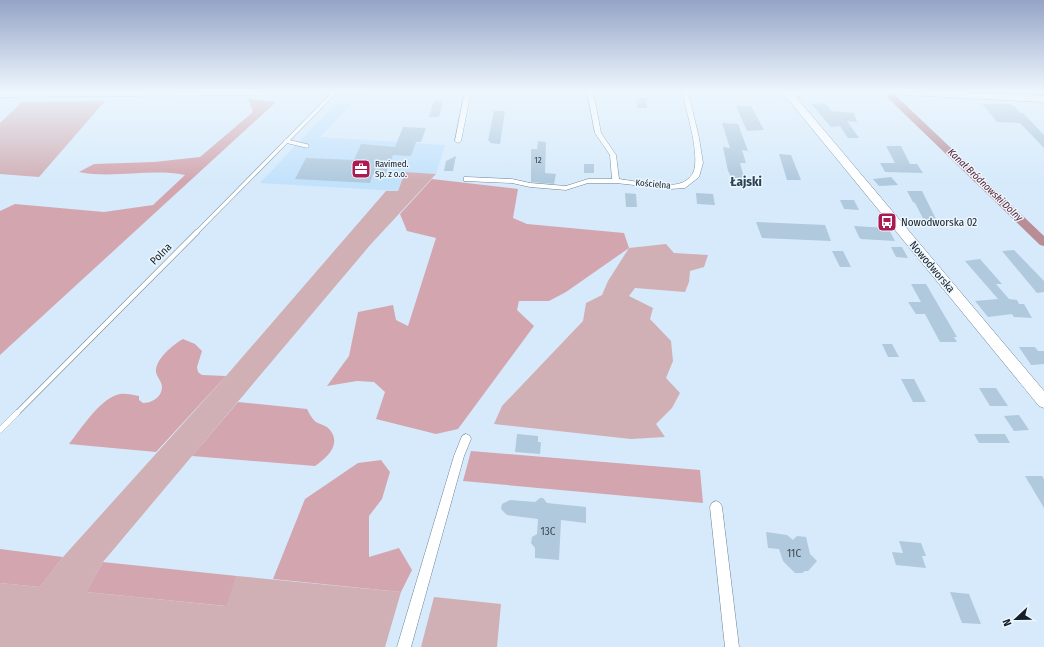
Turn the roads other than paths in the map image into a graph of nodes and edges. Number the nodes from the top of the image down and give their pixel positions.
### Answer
1 (306, 121) edge
2 (462, 121) edge
3 (596, 121) edge
4 (692, 121) edge
5 (818, 121) edge
6 (286, 141) junction
7 (458, 141) dead end
8 (308, 146) dead end
9 (467, 179) dead end
10 (616, 181) junction
11 (1044, 402) edge
12 (0, 430) edge
13 (466, 439) dead end
14 (716, 507) dead end
15 (404, 647) edge
16 (732, 647) edge

1 - 6 lane, Polna
2 - 7 street
3 - 10 street
4 - 10 street, Kościelna
5 - 11 street, Nowodworska
6 - 8 lane
6 - 12 lane, Polna
9 - 10 street, Kościelna
13 - 15 street
14 - 16 street

